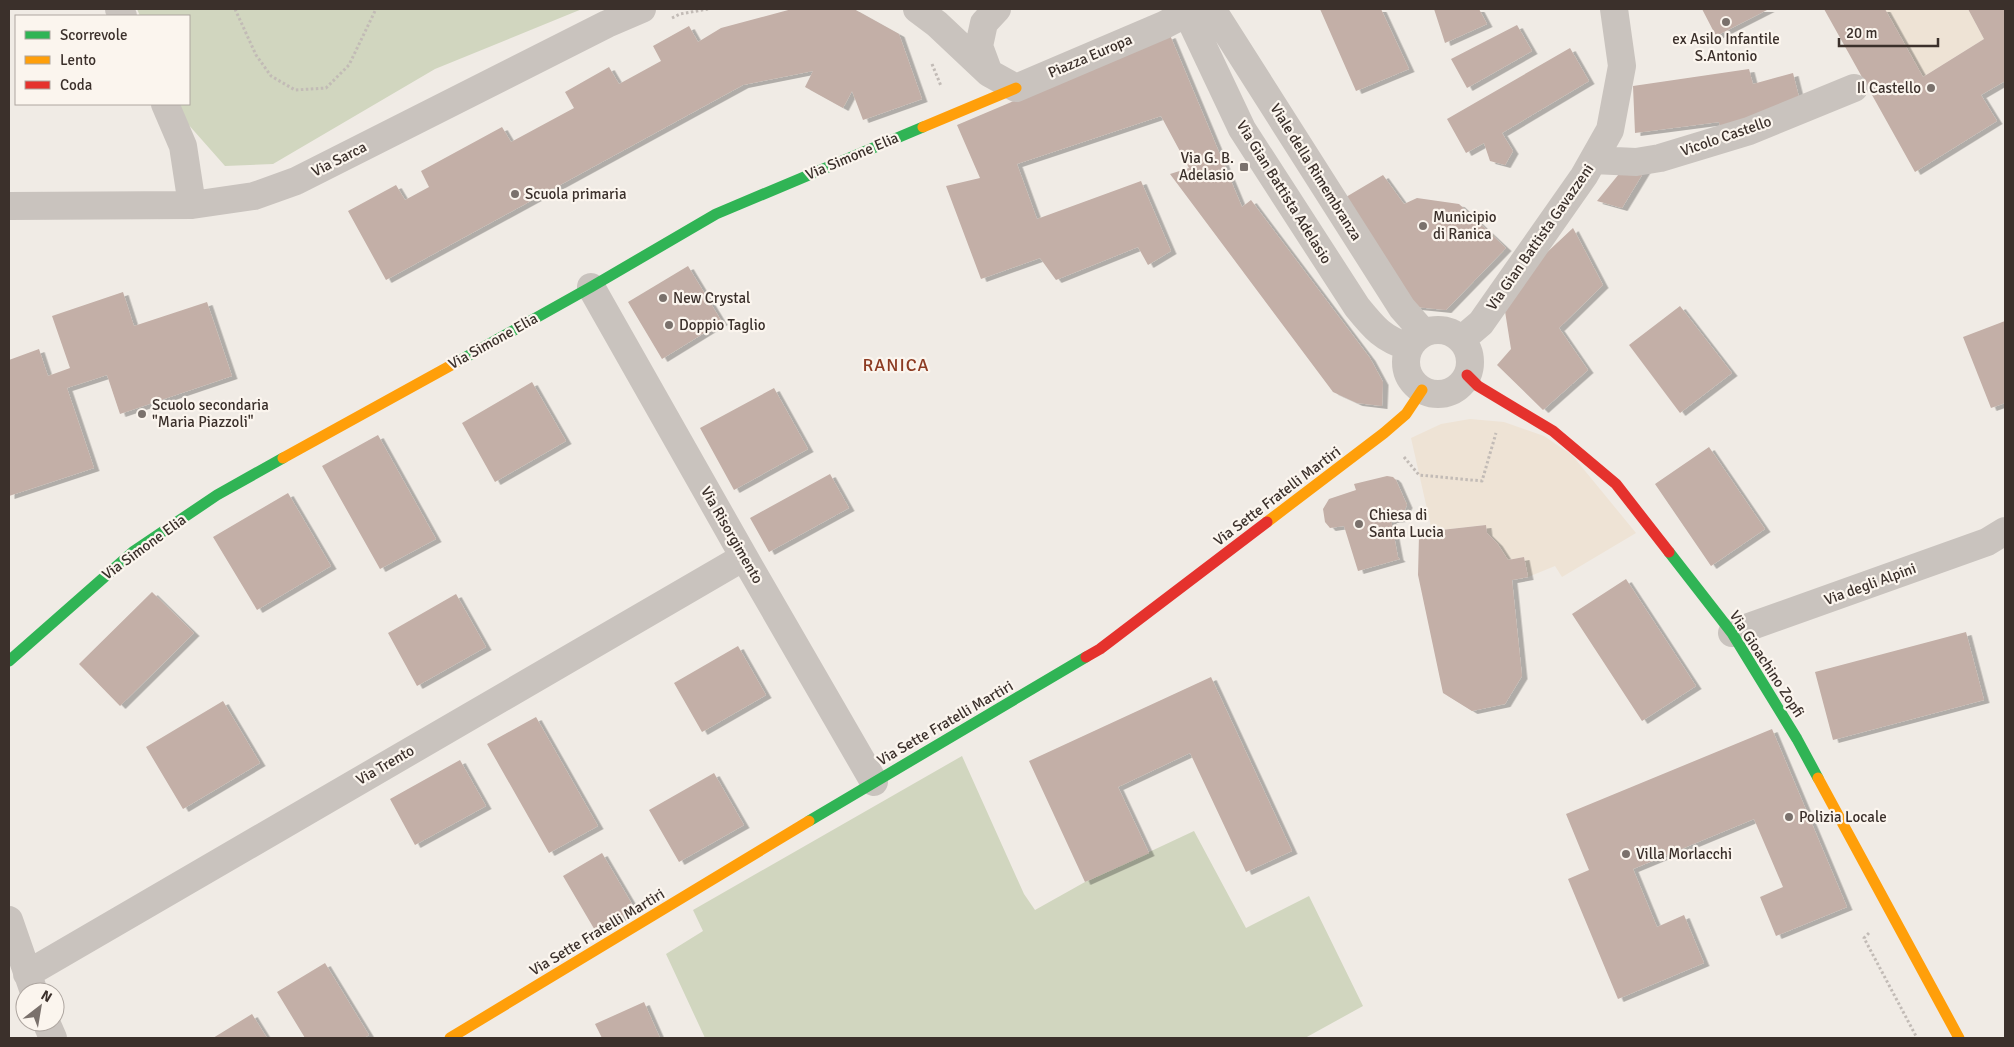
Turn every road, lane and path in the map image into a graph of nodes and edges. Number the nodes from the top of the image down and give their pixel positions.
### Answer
1 (235, 9) edge
2 (376, 9) edge
3 (642, 9) edge
4 (998, 9) edge
5 (1212, 9) edge
6 (1614, 9) edge
7 (1183, 11) edge
8 (932, 14) edge
9 (989, 73) junction
10 (1016, 88) junction
11 (1854, 88) dead end
12 (165, 105) edge
13 (1593, 160) junction
14 (192, 205) junction
15 (9, 206) edge
16 (591, 287) junction
17 (1417, 340) junction
18 (1461, 340) junction
19 (1467, 375) junction
20 (1422, 390) junction
21 (1509, 406) junction
22 (1384, 434) junction
23 (2005, 531) edge
24 (744, 557) junction
25 (1732, 633) junction
26 (9, 661) edge
27 (874, 782) junction
28 (9, 920) edge
29 (31, 982) edge
30 (33, 982) edge
31 (450, 1038) edge
32 (1959, 1038) edge

1 - 2 path
3 - 14 street, Via Sarca
4 - 9 street
5 - 17 street, Viale della Rimembranza
6 - 13 street, Via Gian Battista Gavazzeni
7 - 10 street, Piazza Europa
7 - 17 street, Via Gian Battista Adelasio
8 - 9 street
9 - 10 street
10 - 16 street, Via Simone Elia
11 - 13 street, Vicolo Castello
12 - 14 street
13 - 18 street, Via Gian Battista Gavazzeni
14 - 15 street, Via Sarca
16 - 24 street, Via Risorgimento
16 - 26 street, Via Simone Elia
17 - 18 street
17 - 20 street
18 - 19 street
19 - 20 street
19 - 21 street, Via Gioachino Zopfi
20 - 22 street, Via Sette Fratelli Martiri
21 - 22 path
21 - 25 street, Via Gioachino Zopfi
22 - 27 street, Via Sette Fratelli Martiri
23 - 25 street, Via degli Alpini
24 - 27 street, Via Risorgimento
24 - 30 street, Via Trento
25 - 32 street, Via Gioachino Zopfi
27 - 31 street, Via Sette Fratelli Martiri
28 - 29 street

